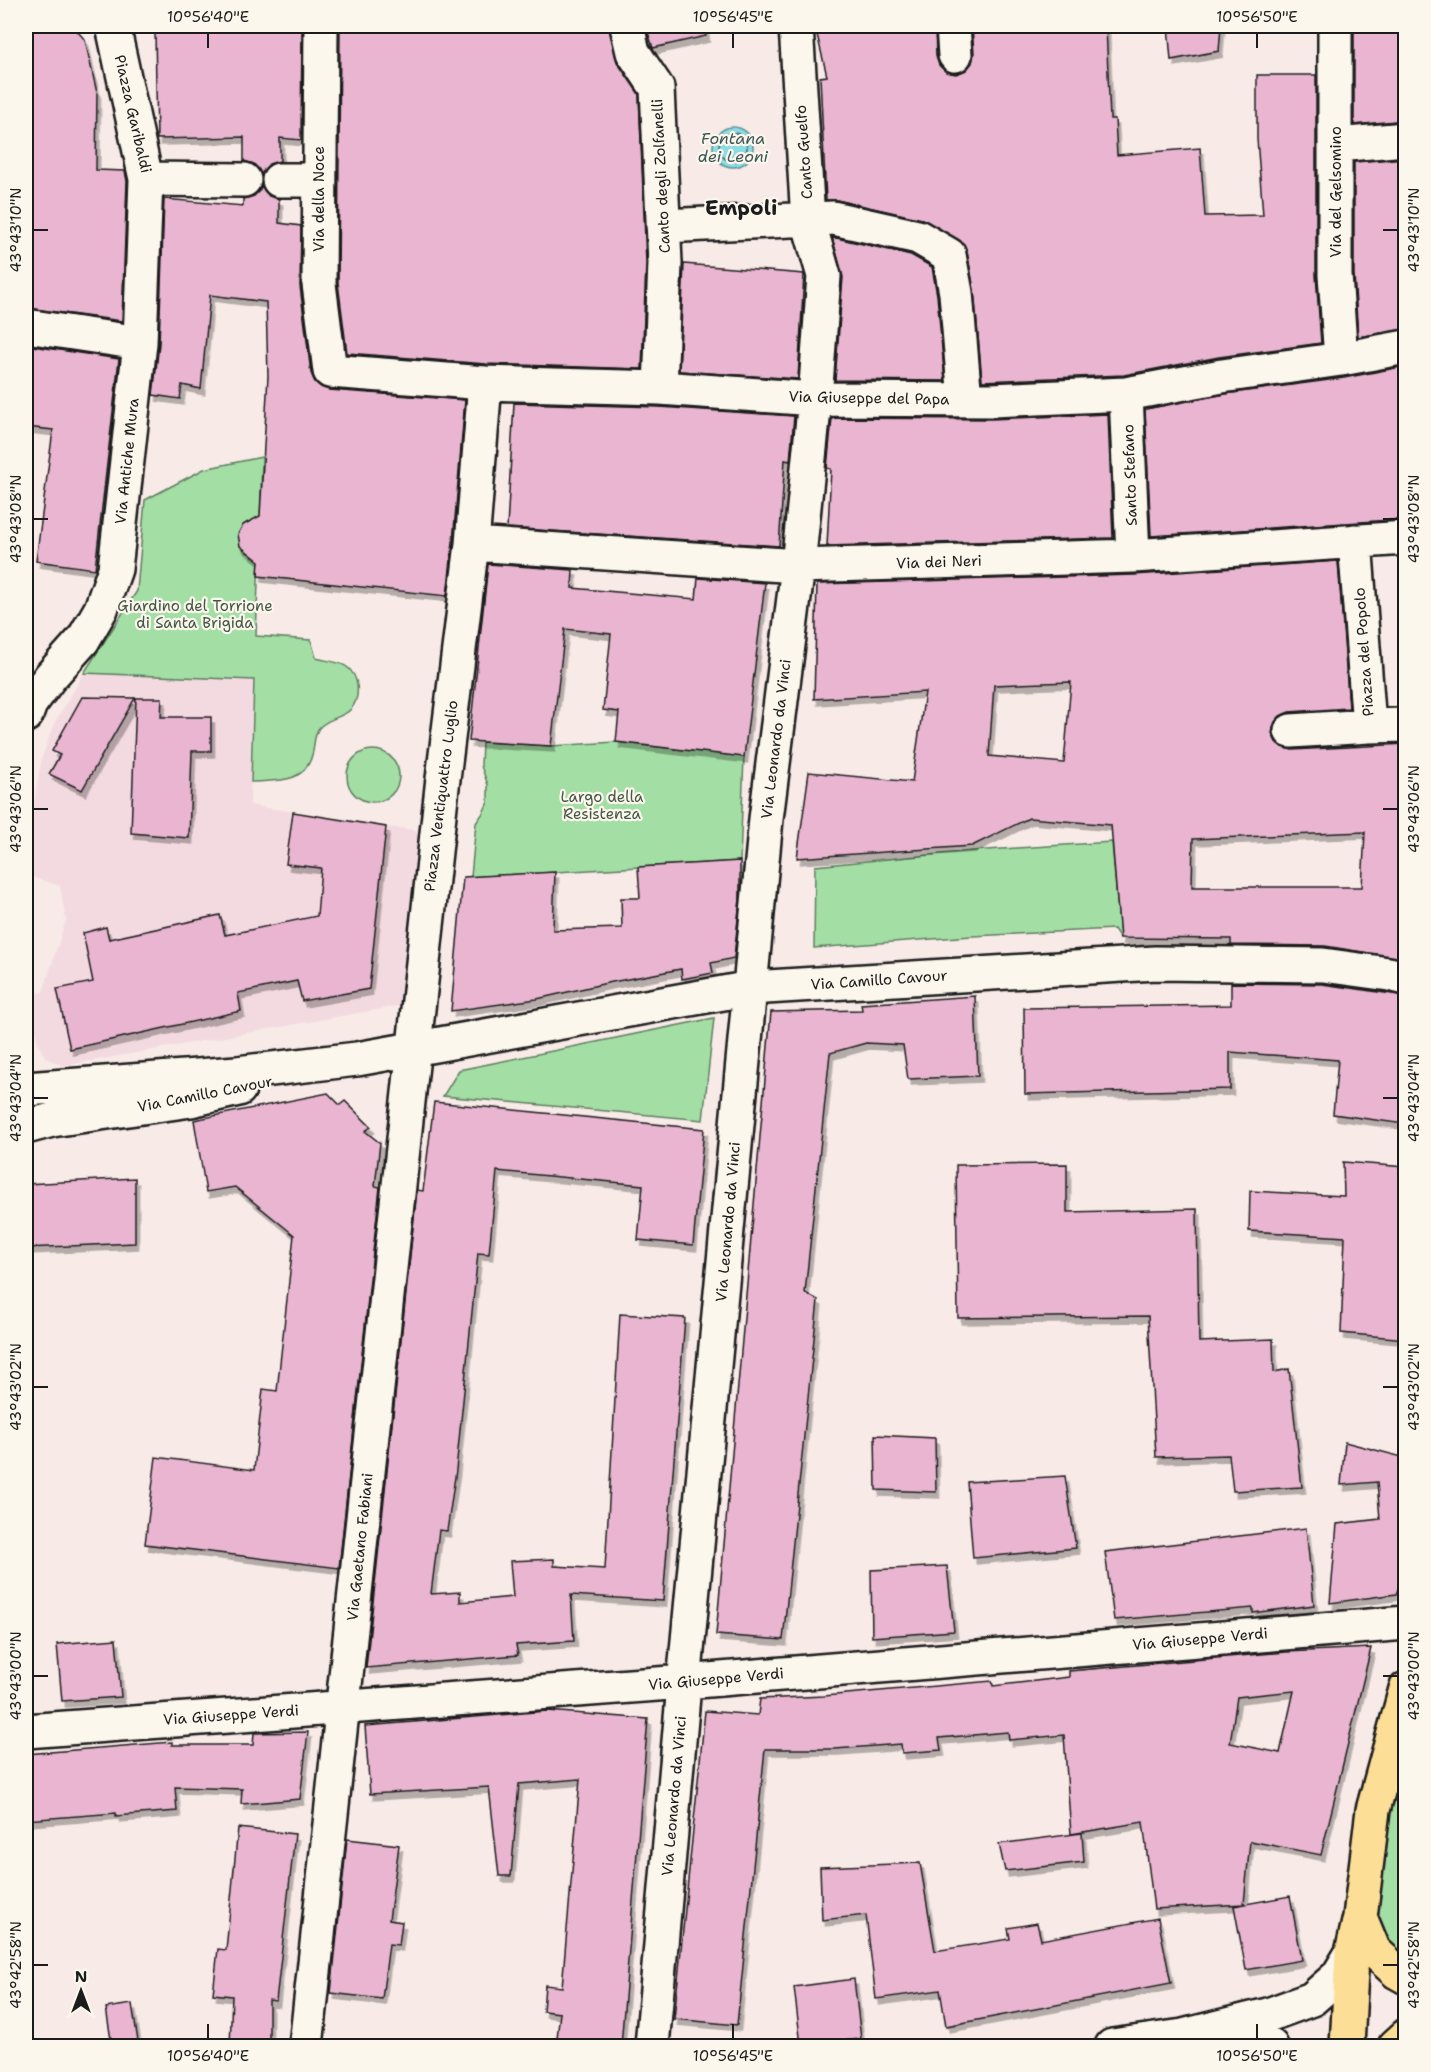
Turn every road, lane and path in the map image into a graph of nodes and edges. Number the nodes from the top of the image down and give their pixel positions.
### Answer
1 (113, 26) edge
2 (321, 26) edge
3 (627, 26) edge
4 (796, 26) edge
5 (1335, 26) edge
6 (1406, 140) edge
7 (1336, 145) junction
8 (146, 179) junction
9 (240, 180) dead end
10 (279, 180) dead end
11 (319, 180) junction
12 (808, 220) junction
13 (663, 226) junction
14 (824, 276) joint
15 (26, 326) edge
16 (140, 343) junction
17 (1406, 347) edge
18 (1341, 359) junction
19 (330, 371) joint
20 (485, 384) junction
21 (660, 388) junction
22 (1126, 394) junction
23 (815, 399) junction
24 (965, 400) junction
25 (1406, 538) edge
26 (1356, 541) junction
27 (472, 544) junction
28 (1133, 556) junction
29 (798, 566) junction
30 (27, 707) edge
31 (1406, 725) edge
32 (1370, 726) junction
33 (1291, 731) dead end
34 (1406, 978) edge
35 (751, 988) junction
36 (414, 1047) junction
37 (357, 1059) junction
38 (237, 1073) junction
39 (27, 1089) edge
40 (39, 1124) edge
41 (1406, 1623) edge
42 (684, 1682) junction
43 (1406, 1689) edge
44 (343, 1707) junction
45 (26, 1731) edge
46 (1361, 1907) junction
47 (1352, 1953) junction
48 (1406, 1977) edge
49 (1183, 2036) junction
50 (1406, 2036) edge
51 (306, 2046) edge
52 (652, 2046) edge
53 (1112, 2046) edge
54 (1271, 2046) edge
55 (1347, 2046) edge
56 (1395, 2046) edge

1 - 8 street, Piazza Garibaldi
2 - 11 street, Via della Noce
3 - 13 street, Canto degli Zolfanelli
4 - 12 street, Canto Guelfo
5 - 7 street, Via del Gelsomino
6 - 7 street
7 - 18 street, Via del Gelsomino
8 - 9 street, Piazza Garibaldi
8 - 16 street, Via Antiche Mura
10 - 11 street
11 - 19 street, Via della Noce
12 - 13 street
12 - 14 street, Canto Guelfo
12 - 24 street
13 - 21 street, Canto degli Zolfanelli
14 - 23 street, Via Leonardo da Vinci
15 - 16 street
16 - 30 street, Via Antiche Mura
17 - 18 street, Via Giuseppe del Papa
18 - 22 street, Via Giuseppe del Papa
19 - 20 street, Via Giuseppe del Papa
20 - 21 street, Via Giuseppe del Papa
20 - 27 street, Piazza Ventiquattro Luglio
21 - 23 street, Via Giuseppe del Papa
22 - 24 street, Via Giuseppe del Papa
22 - 28 street, Santo Stefano
23 - 24 street, Via Giuseppe del Papa
23 - 29 street, Via Leonardo da Vinci
25 - 26 street, Via dei Neri
26 - 28 street, Via dei Neri
26 - 32 street, Piazza del Popolo
27 - 29 street, Via dei Neri
27 - 36 street, Piazza Ventiquattro Luglio
28 - 29 street, Via dei Neri
29 - 35 street, Via Leonardo da Vinci
31 - 32 street, Piazza del Popolo
32 - 33 street
34 - 35 street, Via Camillo Cavour
35 - 36 street, Via Camillo Cavour
35 - 42 street, Via Leonardo da Vinci
36 - 37 street, Via Camillo Cavour
36 - 44 street, Via Gaetano Fabiani
37 - 38 street, Via Camillo Cavour
37 - 40 street, Via Camillo Cavour
38 - 39 street, Via Camillo Cavour
38 - 40 street, Via Camillo Cavour
39 - 40 street, Via Camillo Cavour
41 - 42 street, Via Giuseppe Verdi
42 - 44 street, Via Giuseppe Verdi
42 - 52 street, Via Leonardo da Vinci
43 - 46 main road
44 - 45 street, Via Giuseppe Verdi
44 - 51 street, Via Gaetano Fabiani
46 - 47 main road
46 - 48 main road
47 - 49 street
47 - 55 main road
49 - 53 street
49 - 54 street
50 - 56 main road

